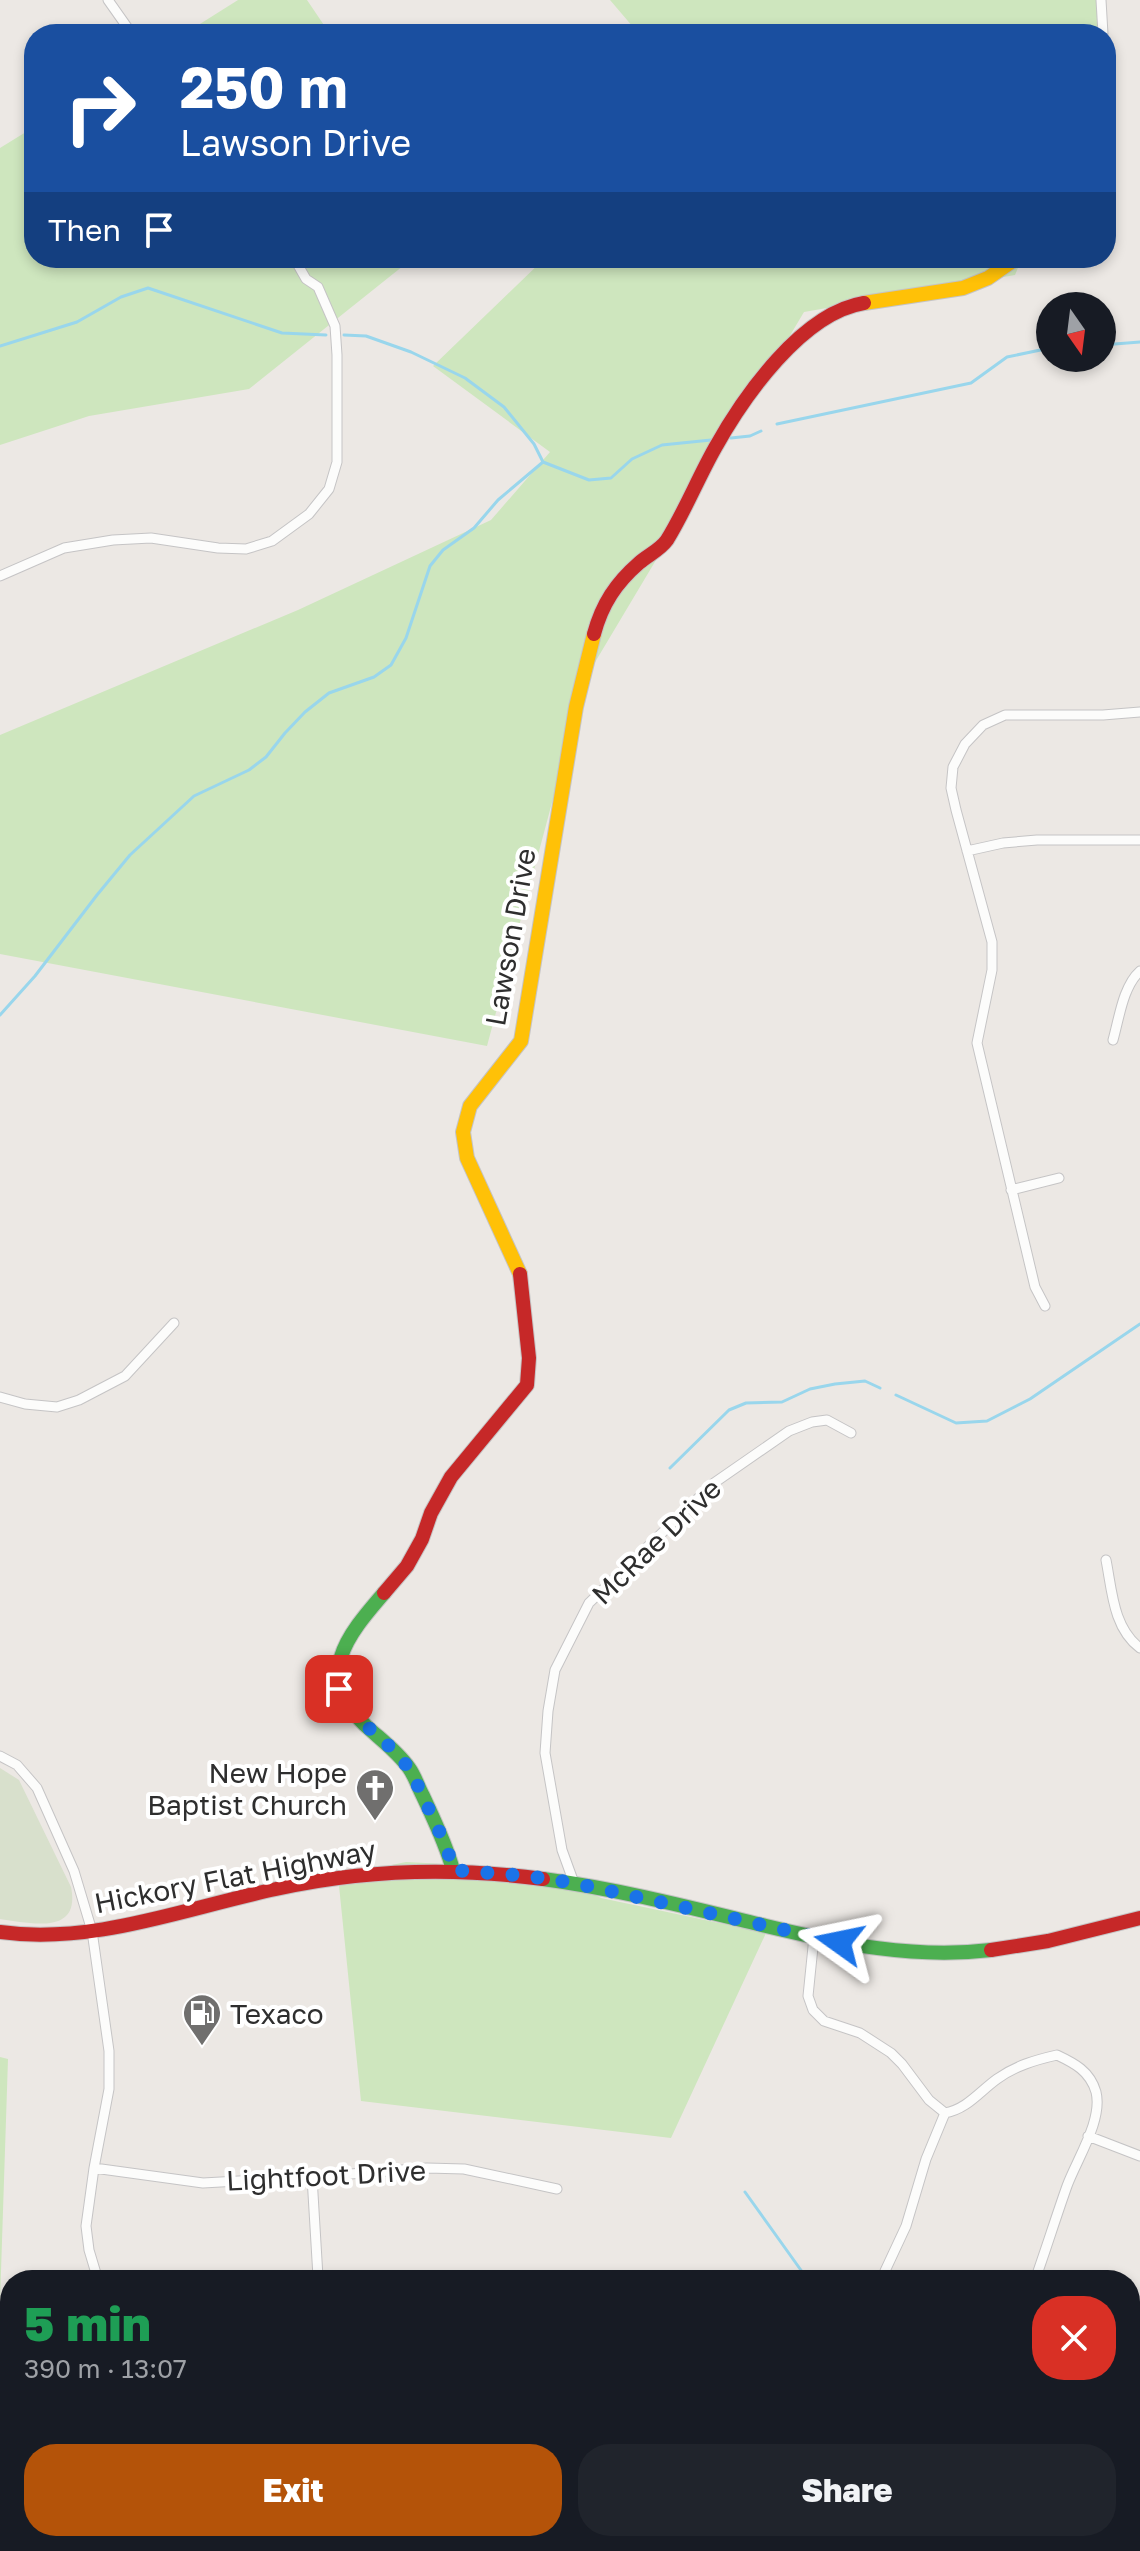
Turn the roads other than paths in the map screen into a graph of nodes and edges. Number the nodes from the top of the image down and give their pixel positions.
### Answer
1 (108, 0) edge
2 (1101, 0) edge
3 (125, 24) edge
4 (1102, 24) edge
5 (300, 268) edge
6 (1002, 268) edge
7 (0, 576) edge
8 (1140, 712) edge
9 (1140, 840) edge
10 (967, 851) junction
11 (1140, 971) edge
12 (1113, 1040) dead end
13 (1059, 1178) dead end
14 (1011, 1190) junction
15 (1045, 1306) dead end
16 (174, 1323) dead end
17 (0, 1397) edge
18 (851, 1433) dead end
19 (1106, 1560) dead end
20 (1140, 1648) edge
21 (0, 1756) edge
22 (453, 1870) junction
23 (574, 1883) junction
24 (1140, 1918) edge
25 (92, 1931) junction
26 (0, 1932) edge
27 (814, 1937) junction
28 (945, 2113) junction
29 (1088, 2136) junction
30 (1140, 2156) edge
31 (94, 2168) junction
32 (312, 2177) junction
33 (557, 2189) dead end
34 (95, 2270) edge
35 (318, 2270) edge
36 (885, 2270) edge
37 (1038, 2270) edge

1 - 3 street
2 - 4 street
5 - 7 street
6 - 22 street, Lawson Drive
8 - 10 street
9 - 10 street
10 - 14 street
11 - 12 street
13 - 14 street
14 - 15 street
16 - 17 street
18 - 23 street, McRae Drive
19 - 20 street
21 - 25 street
22 - 23 street, Hickory Flat Highway
22 - 25 street, Hickory Flat Highway
23 - 27 street, Hickory Flat Highway
24 - 27 street, Hickory Flat Highway
25 - 26 street, Hickory Flat Highway
25 - 31 street
27 - 28 street
28 - 29 street
28 - 36 street
29 - 30 street
29 - 37 street
31 - 32 street, Lightfoot Drive
31 - 34 street
32 - 33 street, Lightfoot Drive
32 - 35 street

